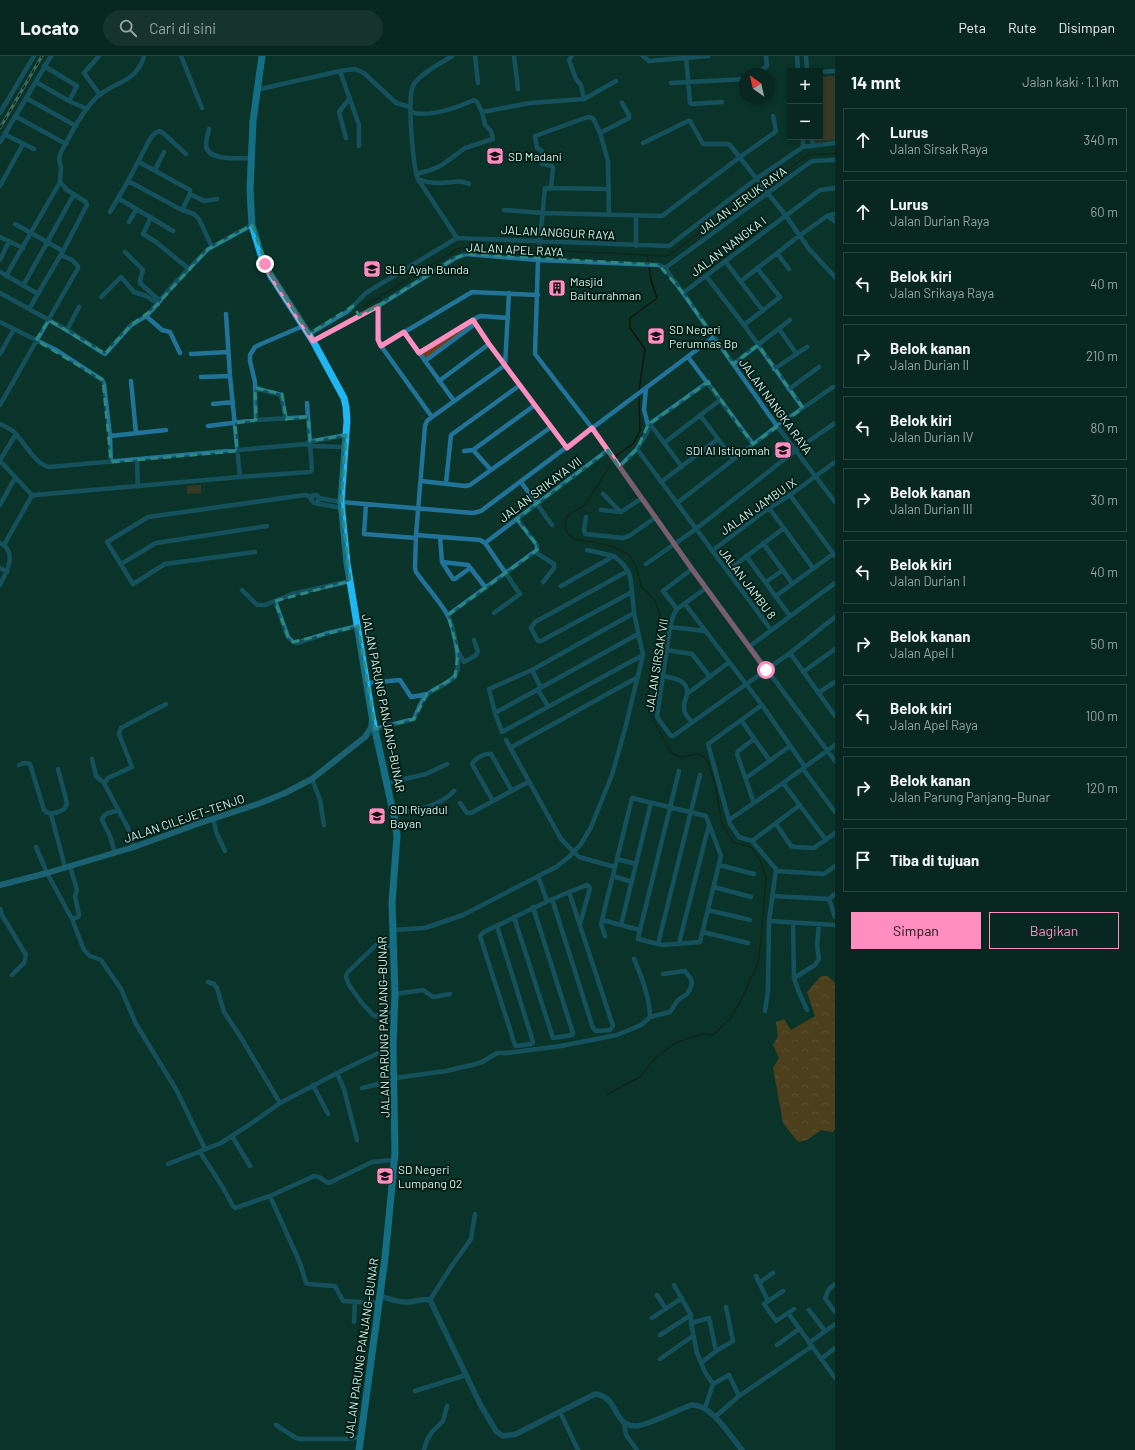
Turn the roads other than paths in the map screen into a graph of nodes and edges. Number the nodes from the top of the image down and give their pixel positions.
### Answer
1 (34, 56) edge
2 (51, 56) edge
3 (99, 56) edge
4 (144, 56) edge
5 (181, 56) edge
6 (262, 56) edge
7 (452, 56) edge
8 (475, 56) edge
9 (514, 56) edge
10 (572, 56) edge
11 (643, 56) edge
12 (708, 56) edge
13 (766, 56) edge
14 (797, 56) edge
15 (806, 56) edge
16 (686, 57) edge
17 (44, 66) junction
18 (764, 68) edge
19 (798, 68) edge
20 (807, 68) edge
21 (340, 71) junction
22 (835, 71) edge
23 (823, 72) edge
24 (739, 78) edge
25 (616, 81) dead end
26 (36, 82) junction
27 (687, 82) junction
28 (478, 83) dead end
29 (671, 83) dead end
30 (518, 89) dead end
31 (256, 90) junction
32 (100, 95) junction
33 (26, 98) junction
34 (350, 98) junction
35 (584, 98) junction
36 (69, 100) junction
37 (722, 102) dead end
38 (622, 103) dead end
39 (410, 107) junction
40 (87, 108) junction
41 (202, 108) dead end
42 (410, 112) junction
43 (482, 112) junction
44 (0, 113) edge
45 (15, 116) junction
46 (773, 116) dead end
47 (76, 126) junction
48 (209, 129) dead end
49 (4, 134) junction
50 (600, 134) junction
51 (346, 138) dead end
52 (802, 140) edge
53 (812, 140) edge
54 (0, 142) edge
55 (643, 143) dead end
56 (835, 143) edge
57 (23, 144) junction
58 (66, 144) junction
59 (813, 145) junction
60 (359, 146) dead end
61 (803, 147) junction
62 (34, 150) dead end
63 (164, 152) dead end
64 (186, 154) dead end
65 (740, 157) junction
66 (251, 158) junction
67 (835, 160) edge
68 (139, 162) junction
69 (155, 170) junction
70 (416, 174) junction
71 (418, 179) junction
72 (758, 180) junction
73 (128, 181) junction
74 (60, 182) junction
75 (469, 184) dead end
76 (0, 186) edge
77 (551, 187) junction
78 (609, 188) junction
79 (835, 188) edge
80 (768, 193) junction
81 (74, 194) junction
82 (190, 194) junction
83 (118, 198) junction
84 (217, 199) dead end
85 (136, 210) junction
86 (182, 210) junction
87 (504, 210) dead end
88 (110, 212) dead end
89 (542, 213) junction
90 (835, 214) edge
91 (609, 215) junction
92 (786, 216) junction
93 (827, 216) junction
94 (636, 217) junction
95 (151, 218) junction
96 (129, 222) dead end
97 (835, 222) edge
98 (15, 224) dead end
99 (252, 225) junction
100 (173, 231) dead end
101 (32, 232) junction
102 (799, 236) junction
103 (0, 237) edge
104 (457, 238) junction
105 (9, 241) junction
106 (47, 242) junction
107 (540, 243) junction
108 (212, 246) junction
109 (636, 246) junction
110 (23, 248) junction
111 (126, 252) dead end
112 (62, 253) junction
113 (777, 253) junction
114 (0, 260) edge
115 (538, 260) junction
116 (725, 261) junction
117 (665, 268) junction
118 (757, 268) junction
119 (189, 269) junction
120 (789, 269) dead end
121 (0, 272) edge
122 (6, 276) junction
123 (706, 276) junction
124 (835, 277) edge
125 (740, 282) junction
126 (23, 286) junction
127 (0, 293) edge
128 (509, 293) junction
129 (683, 293) junction
130 (38, 294) junction
131 (538, 294) junction
132 (101, 297) dead end
133 (159, 302) junction
134 (353, 306) junction
135 (378, 306) junction
136 (79, 307) dead end
137 (30, 309) junction
138 (762, 310) junction
139 (226, 314) dead end
140 (359, 315) junction
141 (146, 316) junction
142 (508, 318) junction
143 (48, 320) junction
144 (790, 320) dead end
145 (0, 322) edge
146 (474, 322) junction
147 (304, 326) junction
148 (744, 326) junction
149 (14, 329) junction
150 (779, 329) junction
151 (67, 330) junction
152 (404, 332) junction
153 (309, 334) junction
154 (714, 337) junction
155 (36, 340) junction
156 (313, 341) junction
157 (489, 344) junction
158 (758, 345) junction
159 (381, 346) junction
160 (807, 347) dead end
161 (228, 352) junction
162 (180, 353) dead end
163 (419, 353) junction
164 (796, 353) junction
165 (0, 354) edge
166 (191, 354) dead end
167 (688, 357) junction
168 (424, 361) junction
169 (733, 364) junction
170 (505, 365) junction
171 (819, 367) dead end
172 (774, 369) junction
173 (230, 376) junction
174 (201, 377) dead end
175 (131, 381) dead end
176 (439, 381) junction
177 (708, 382) junction
178 (520, 385) junction
179 (255, 388) junction
180 (833, 388) dead end
181 (645, 389) junction
182 (788, 389) junction
183 (720, 400) junction
184 (454, 401) junction
185 (233, 402) junction
186 (213, 404) dead end
187 (307, 404) dead end
188 (0, 405) edge
189 (535, 405) junction
190 (803, 408) junction
191 (700, 415) junction
192 (308, 417) junction
193 (432, 417) junction
194 (286, 419) junction
195 (256, 420) junction
196 (235, 423) junction
197 (835, 423) edge
198 (0, 424) edge
199 (649, 425) junction
200 (208, 426) dead end
201 (777, 426) junction
202 (551, 427) junction
203 (592, 428) junction
204 (166, 430) dead end
205 (136, 433) junction
206 (16, 434) junction
207 (346, 435) junction
208 (110, 436) junction
209 (718, 439) junction
210 (310, 440) junction
211 (664, 443) junction
212 (306, 444) junction
213 (753, 444) junction
214 (311, 446) junction
215 (345, 447) junction
216 (567, 448) junction
217 (637, 449) junction
218 (473, 450) junction
219 (796, 450) junction
220 (237, 451) junction
221 (464, 451) dead end
222 (609, 452) junction
223 (733, 459) junction
224 (137, 460) junction
225 (0, 461) edge
226 (111, 462) junction
227 (835, 462) edge
228 (619, 467) junction
229 (682, 467) junction
230 (491, 470) junction
231 (240, 477) junction
232 (816, 477) junction
233 (15, 478) junction
234 (421, 481) junction
235 (521, 482) junction
236 (661, 482) junction
237 (446, 483) junction
238 (138, 487) junction
239 (603, 494) dead end
240 (790, 495) junction
241 (33, 496) junction
242 (311, 497) junction
243 (319, 498) junction
244 (642, 498) junction
245 (835, 502) edge
246 (316, 503) junction
247 (677, 503) junction
248 (366, 504) junction
249 (536, 504) junction
250 (0, 505) edge
251 (341, 505) junction
252 (418, 508) junction
253 (769, 508) junction
254 (600, 510) dead end
255 (621, 512) junction
256 (586, 517) dead end
257 (656, 518) junction
258 (517, 519) junction
259 (552, 525) dead end
260 (266, 526) dead end
261 (784, 528) junction
262 (696, 529) junction
263 (416, 537) junction
264 (440, 537) junction
265 (485, 543) junction
266 (763, 543) junction
267 (2, 544) edge
268 (674, 544) junction
269 (587, 550) dead end
270 (712, 551) junction
271 (256, 552) dead end
272 (535, 552) junction
273 (834, 555) edge
274 (614, 556) junction
275 (746, 556) junction
276 (442, 562) junction
277 (121, 564) junction
278 (646, 564) dead end
279 (0, 568) edge
280 (470, 568) junction
281 (813, 568) junction
282 (692, 569) junction
283 (783, 570) junction
284 (628, 571) junction
285 (726, 571) junction
286 (7, 572) junction
287 (505, 573) junction
288 (350, 582) junction
289 (543, 582) dead end
290 (766, 582) junction
291 (792, 583) junction
292 (835, 583) edge
293 (0, 585) edge
294 (560, 586) dead end
295 (486, 588) junction
296 (706, 588) junction
297 (242, 590) dead end
298 (632, 592) junction
299 (776, 596) junction
300 (275, 601) junction
301 (685, 604) junction
302 (677, 609) junction
303 (494, 613) dead end
304 (634, 613) junction
305 (448, 615) junction
306 (790, 616) junction
307 (835, 617) edge
308 (358, 626) junction
309 (670, 627) junction
310 (771, 630) junction
311 (705, 631) junction
312 (638, 634) junction
313 (474, 640) dead end
314 (750, 646) junction
315 (835, 649) edge
316 (666, 650) junction
317 (458, 652) junction
318 (790, 653) junction
319 (643, 655) junction
320 (728, 663) junction
321 (532, 670) junction
322 (766, 670) junction
323 (803, 672) junction
324 (663, 676) junction
325 (638, 677) junction
326 (710, 677) junction
327 (835, 682) edge
328 (367, 684) junction
329 (746, 684) junction
330 (540, 688) junction
331 (427, 694) junction
332 (687, 694) junction
333 (818, 694) junction
334 (166, 704) dead end
335 (762, 705) junction
336 (548, 706) junction
337 (495, 713) junction
338 (834, 713) edge
339 (372, 716) junction
340 (741, 720) junction
341 (692, 722) junction
342 (375, 729) junction
343 (754, 739) junction
344 (506, 740) dead end
345 (360, 741) junction
346 (835, 745) edge
347 (378, 746) junction
348 (790, 746) junction
349 (510, 748) junction
350 (827, 751) junction
351 (92, 758) dead end
352 (770, 760) junction
353 (835, 761) edge
354 (447, 764) dead end
355 (19, 765) dead end
356 (804, 768) junction
357 (58, 769) dead end
358 (679, 771) dead end
359 (700, 775) dead end
360 (746, 778) junction
361 (312, 779) junction
362 (528, 782) junction
363 (104, 783) junction
364 (387, 783) junction
365 (783, 784) junction
366 (454, 791) dead end
367 (512, 791) junction
368 (493, 801) junction
369 (460, 803) dead end
370 (651, 803) junction
371 (754, 803) junction
372 (800, 805) junction
373 (671, 807) junction
374 (118, 811) junction
375 (691, 812) junction
376 (835, 812) edge
377 (51, 814) junction
378 (394, 815) junction
379 (213, 819) junction
380 (729, 820) junction
381 (776, 824) junction
382 (324, 825) dead end
383 (709, 825) junction
384 (835, 833) edge
385 (826, 840) junction
386 (752, 841) junction
387 (36, 847) dead end
388 (134, 847) junction
389 (225, 851) dead end
390 (115, 852) junction
391 (573, 853) junction
392 (617, 859) junction
393 (636, 864) junction
394 (719, 865) junction
395 (67, 866) junction
396 (835, 866) edge
397 (615, 867) junction
398 (776, 871) junction
399 (47, 872) junction
400 (754, 874) dead end
401 (538, 876) junction
402 (613, 876) junction
403 (632, 882) junction
404 (0, 885) edge
405 (714, 887) junction
406 (569, 892) junction
407 (835, 894) edge
408 (772, 896) junction
409 (750, 897) dead end
410 (829, 899) junction
411 (549, 900) junction
412 (533, 907) junction
413 (0, 909) edge
414 (708, 910) junction
415 (1, 916) edge
416 (514, 917) junction
417 (835, 917) edge
418 (72, 919) junction
419 (602, 920) junction
420 (750, 920) dead end
421 (769, 921) junction
422 (793, 922) junction
423 (580, 924) junction
424 (819, 924) junction
425 (621, 925) junction
426 (835, 925) edge
427 (497, 926) junction
428 (393, 930) junction
429 (640, 930) junction
430 (703, 932) junction
431 (605, 936) dead end
432 (679, 943) junction
433 (748, 943) dead end
434 (658, 944) junction
435 (393, 947) junction
436 (634, 959) dead end
437 (663, 974) dead end
438 (12, 975) dead end
439 (794, 978) junction
440 (208, 982) dead end
441 (395, 994) junction
442 (450, 994) dead end
443 (807, 1010) dead end
444 (395, 1011) junction
445 (765, 1011) dead end
446 (650, 1016) junction
447 (393, 1046) junction
448 (337, 1073) junction
449 (395, 1079) junction
450 (313, 1085) junction
451 (362, 1088) dead end
452 (280, 1103) junction
453 (328, 1114) dead end
454 (232, 1136) junction
455 (357, 1140) dead end
456 (202, 1150) junction
457 (394, 1160) junction
458 (168, 1164) dead end
459 (250, 1166) dead end
460 (270, 1196) junction
461 (476, 1214) dead end
462 (773, 1273) dead end
463 (756, 1276) dead end
464 (759, 1283) junction
465 (835, 1284) edge
466 (674, 1285) dead end
467 (783, 1291) dead end
468 (656, 1295) dead end
469 (682, 1298) junction
470 (379, 1299) junction
471 (430, 1300) junction
472 (768, 1301) junction
473 (355, 1302) junction
474 (726, 1307) dead end
475 (666, 1309) junction
476 (794, 1309) dead end
477 (809, 1310) dead end
478 (835, 1312) edge
479 (788, 1313) junction
480 (691, 1315) junction
481 (652, 1318) dead end
482 (354, 1322) dead end
483 (691, 1323) junction
484 (835, 1324) edge
485 (799, 1329) junction
486 (825, 1331) junction
487 (660, 1334) dead end
488 (694, 1336) junction
489 (777, 1345) dead end
490 (810, 1345) junction
491 (835, 1348) edge
492 (716, 1351) junction
493 (660, 1359) dead end
494 (821, 1359) junction
495 (701, 1363) junction
496 (466, 1375) junction
497 (834, 1376) edge
498 (713, 1384) junction
499 (415, 1391) dead end
500 (739, 1396) junction
501 (447, 1406) dead end
502 (705, 1408) junction
503 (560, 1412) junction
504 (715, 1417) junction
505 (624, 1423) junction
506 (276, 1425) dead end
507 (361, 1437) junction
508 (740, 1449) edge
509 (359, 1450) edge
510 (424, 1450) edge
511 (578, 1450) edge
512 (636, 1450) edge

1 - 44 street
2 - 17 street
3 - 32 street
4 - 32 street
5 - 41 street
6 - 31 main road, JALAN PARUNG PANJANG–BUNAR
7 - 39 street
8 - 28 street
9 - 30 street
10 - 35 street
11 - 16 street
12 - 16 street
13 - 18 street
14 - 19 street
15 - 20 street
16 - 27 street
17 - 26 street
17 - 36 street
21 - 31 street
21 - 34 street
21 - 39 street
22 - 23 street
24 - 27 street
25 - 35 street
26 - 33 street
26 - 36 street
27 - 29 street
27 - 37 street
31 - 66 main road, JALAN PARUNG PANJANG–BUNAR
32 - 40 street
33 - 45 street
33 - 47 street
34 - 51 street
34 - 60 street
35 - 43 street
36 - 40 street
38 - 50 street
39 - 42 street
40 - 47 street
42 - 43 street
42 - 70 street
43 - 70 street
45 - 49 street
45 - 58 street
46 - 65 street
47 - 58 street
48 - 66 street
49 - 54 street
49 - 57 street
50 - 77 street
50 - 78 street
52 - 61 street
53 - 59 street
55 - 65 street
56 - 59 street
57 - 62 street
57 - 76 street
58 - 74 street
59 - 61 street
61 - 72 street, JALAN ANGGUR RAYA
63 - 69 street
64 - 68 street
65 - 72 street
65 - 94 street
66 - 99 main road, JALAN PARUNG PANJANG–BUNAR
67 - 80 street, JALAN JERUK RAYA
68 - 69 street
68 - 73 street
69 - 82 street
70 - 71 street
71 - 75 street
71 - 104 street
72 - 80 street
72 - 109 street, JALAN ANGGUR RAYA
73 - 83 street
73 - 86 street
74 - 81 street
74 - 101 street
77 - 78 street
77 - 89 street
78 - 91 street
79 - 92 street, JALAN NANGKA I
80 - 92 street
80 - 117 street, JALAN JERUK RAYA
81 - 106 street
81 - 112 street
82 - 84 street
82 - 86 street
83 - 85 street
83 - 88 street
85 - 95 street
85 - 96 street
86 - 108 street
87 - 89 street
89 - 91 street
89 - 107 street
90 - 93 street
91 - 94 street
92 - 102 street
92 - 116 street, JALAN NANGKA I
93 - 97 street
93 - 102 street
94 - 109 street
95 - 100 street
95 - 119 street
98 - 101 street
99 - 108 street
99 - 147 main road, JALAN PARUNG PANJANG–BUNAR
101 - 106 street
101 - 110 street
102 - 113 street
102 - 124 street
103 - 105 street
104 - 107 street, JALAN ANGGUR RAYA
104 - 134 street
105 - 110 street
105 - 114 street
106 - 112 street
106 - 126 street
107 - 109 street, JALAN ANGGUR RAYA
107 - 115 street
108 - 119 street
110 - 122 street
111 - 133 street
112 - 130 street
112 - 143 street
113 - 118 street
113 - 120 street
115 - 117 street, JALAN APEL RAYA
115 - 131 street
115 - 135 street, JALAN APEL RAYA
116 - 123 street, JALAN NANGKA I
116 - 125 street
117 - 129 street, JALAN NANGKA RAYA
118 - 125 street
118 - 138 street
119 - 133 street
121 - 122 street
122 - 126 street
123 - 129 street, JALAN NANGKA I
123 - 148 street
125 - 138 street
126 - 130 street
127 - 137 street
128 - 131 street
128 - 142 street
128 - 152 street
129 - 154 street, JALAN NANGKA RAYA
130 - 137 street
131 - 203 street
132 - 133 street
133 - 141 street
134 - 140 street
134 - 153 street
135 - 140 street, JALAN APEL RAYA
135 - 159 street
136 - 151 street
137 - 143 street
138 - 148 street
139 - 161 street
140 - 156 street, JALAN APEL RAYA
141 - 151 street
141 - 162 street
142 - 146 street
142 - 170 street
143 - 151 street
143 - 155 street
144 - 150 street
145 - 149 street
146 - 157 street
146 - 163 street
146 - 168 street
147 - 153 main road, JALAN PARUNG PANJANG–BUNAR
147 - 179 street
148 - 158 street
149 - 155 street
149 - 165 street
150 - 158 street
150 - 164 street
152 - 159 street
152 - 163 street
153 - 156 main road, JALAN PARUNG PANJANG–BUNAR
154 - 167 street
154 - 169 street, JALAN NANGKA RAYA
155 - 188 street
155 - 208 street
156 - 207 main road, JALAN PARUNG PANJANG–BUNAR
157 - 170 street
157 - 176 street
158 - 169 street
158 - 172 street
159 - 193 street
160 - 164 street
161 - 166 street
161 - 173 street
163 - 168 street
164 - 172 street
167 - 177 street
167 - 181 street
168 - 176 street
169 - 201 street, JALAN NANGKA RAYA
170 - 178 street
170 - 184 street
171 - 182 street
172 - 182 street
173 - 174 street
173 - 185 street
175 - 205 street
176 - 184 street
177 - 183 street
177 - 199 street
178 - 189 street
178 - 237 street
179 - 194 street
179 - 195 street
180 - 190 street
181 - 199 street
181 - 203 street
182 - 190 street
183 - 191 street
183 - 213 street
184 - 193 street
185 - 186 street
185 - 196 street
187 - 192 street
189 - 202 street
189 - 218 street
190 - 201 street
191 - 209 street
191 - 211 street
192 - 194 street
192 - 210 street
193 - 234 street
194 - 195 street
195 - 196 street
196 - 200 street
196 - 220 street
197 - 219 street
198 - 206 street
199 - 211 street
199 - 217 street
201 - 213 street
201 - 219 street, JALAN NANGKA RAYA
202 - 216 street
202 - 230 street
203 - 216 street
203 - 222 street
204 - 205 street
205 - 208 street
206 - 225 street
206 - 226 street
207 - 210 street
207 - 215 main road, JALAN PARUNG PANJANG–BUNAR
208 - 226 street
209 - 223 street
209 - 229 street
210 - 212 street
210 - 214 street
211 - 229 street
212 - 214 street
212 - 220 street
213 - 223 street
214 - 215 street
214 - 231 street
215 - 251 main road, JALAN PARUNG PANJANG–BUNAR
216 - 235 street
217 - 228 street
217 - 236 street, JALAN JAMBU 8
218 - 221 street
218 - 230 street
219 - 232 street, JALAN NANGKA RAYA
219 - 262 street
220 - 224 street
220 - 231 street
222 - 228 street
222 - 249 street, JALAN SRIKAYA VII
223 - 247 street
224 - 226 street
224 - 238 street
225 - 233 street
227 - 232 street, JALAN JAMBU IX
228 - 244 street
229 - 236 street
230 - 237 street
231 - 238 street
232 - 240 street, JALAN JAMBU IX
232 - 245 street, JALAN NANGKA RAYA
233 - 241 street
233 - 250 street
234 - 237 street
234 - 252 street
235 - 249 street
235 - 252 street
236 - 247 street, JALAN JAMBU 8
238 - 241 street
239 - 255 street
240 - 253 street, JALAN JAMBU IX
240 - 273 street
241 - 267 street
242 - 243 street
242 - 246 street
242 - 277 street
243 - 246 street
243 - 251 street
244 - 255 street
244 - 257 street
246 - 251 street
247 - 262 street, JALAN JAMBU 8
248 - 251 street
248 - 252 street
248 - 263 street
249 - 258 street, JALAN SRIKAYA VII
249 - 259 street
251 - 288 main road, JALAN PARUNG PANJANG–BUNAR
252 - 263 street
253 - 261 street
253 - 270 street, JALAN JAMBU IX
254 - 255 street
256 - 257 street
257 - 268 street
258 - 265 street, JALAN SRIKAYA VII
258 - 272 street
260 - 277 street
261 - 266 street
261 - 281 street
262 - 268 street
262 - 270 street, JALAN JAMBU 8
263 - 264 street
263 - 305 street
264 - 265 street
264 - 276 street
265 - 287 street
266 - 275 street
266 - 283 street
267 - 286 street
268 - 278 street
268 - 282 street
269 - 274 street
270 - 285 street, JALAN JAMBU 8
271 - 277 street
272 - 287 street
272 - 289 street
273 - 281 street
274 - 284 street
274 - 294 street
275 - 285 street
275 - 290 street
276 - 280 street
276 - 280 street
279 - 286 street
280 - 295 street
281 - 291 street
282 - 296 street
282 - 302 street
283 - 290 street
283 - 291 street
284 - 298 street
284 - 298 street
285 - 310 street, JALAN JAMBU 8
286 - 293 street
287 - 295 street
287 - 303 street
288 - 300 street
288 - 308 main road, JALAN PARUNG PANJANG–BUNAR
290 - 299 street
291 - 299 street
292 - 306 street
295 - 305 street
296 - 301 street
296 - 314 street
297 - 300 street
298 - 304 street
299 - 306 street
300 - 308 street
301 - 302 street
301 - 311 street
302 - 309 street, JALAN SIRSAK VII
304 - 312 street
304 - 321 street
305 - 317 street
306 - 310 street
307 - 318 street
308 - 328 main road, JALAN PARUNG PANJANG–BUNAR
309 - 311 street
309 - 316 street, JALAN SIRSAK VII
310 - 314 street
311 - 320 street
312 - 319 street
312 - 330 street
313 - 317 street
314 - 322 street
315 - 323 street
316 - 324 street, JALAN SIRSAK VII
316 - 326 street
317 - 331 street
318 - 322 street
318 - 323 street
319 - 325 street
319 - 336 street
320 - 326 street
320 - 329 street
321 - 330 street
321 - 337 street
322 - 329 street
322 - 350 street
323 - 333 street
324 - 332 street
324 - 341 street, JALAN SIRSAK VII
325 - 349 street
325 - 391 street
326 - 332 street
327 - 333 street
328 - 331 street
328 - 339 main road, JALAN PARUNG PANJANG–BUNAR
329 - 335 street
329 - 341 street
330 - 336 street
330 - 337 street
331 - 342 street
332 - 341 street
333 - 338 street
334 - 363 street
335 - 340 street
335 - 348 street
336 - 337 street
339 - 342 main road, JALAN PARUNG PANJANG–BUNAR
339 - 345 main road, JALAN CILEJET–TENJO
340 - 343 street
340 - 380 street
342 - 347 main road, JALAN PARUNG PANJANG–BUNAR
343 - 352 street
343 - 360 street
344 - 349 street
345 - 347 main road
345 - 361 main road, JALAN CILEJET–TENJO
346 - 350 street
347 - 364 main road, JALAN PARUNG PANJANG–BUNAR
348 - 352 street
348 - 356 street
349 - 362 street
350 - 353 street
350 - 356 street
351 - 363 street
352 - 360 street
354 - 364 street
355 - 377 street
356 - 365 street
356 - 376 street
357 - 377 street
358 - 373 street
359 - 375 street
360 - 371 street
361 - 379 main road, JALAN CILEJET–TENJO
361 - 382 street
362 - 367 street
362 - 391 street
363 - 374 street
364 - 378 main road, JALAN PARUNG PANJANG–BUNAR
365 - 371 street
365 - 372 street
366 - 378 street
367 - 368 street
367 - 368 street
368 - 369 street
370 - 373 street
370 - 392 street
370 - 393 street
371 - 380 street
372 - 381 street
372 - 385 street
373 - 375 street
373 - 429 street
374 - 388 street
374 - 390 street
375 - 383 street
375 - 434 street
377 - 395 street
378 - 428 main road, JALAN PARUNG PANJANG–BUNAR
379 - 388 main road, JALAN CILEJET–TENJO
379 - 389 street
380 - 386 street
381 - 385 street
381 - 386 street
383 - 394 street
383 - 432 street
384 - 385 street
386 - 398 street
387 - 399 street
388 - 390 main road, JALAN CILEJET–TENJO
390 - 395 main road, JALAN CILEJET–TENJO
391 - 397 street
391 - 401 street
392 - 393 street
392 - 397 street
393 - 403 street
394 - 400 street
394 - 405 street
395 - 399 main road, JALAN CILEJET–TENJO
395 - 418 street
396 - 398 street
397 - 402 street
398 - 408 street
399 - 404 main road, JALAN CILEJET–TENJO
399 - 418 street
401 - 411 street
401 - 428 street
402 - 403 street
402 - 419 street
403 - 425 street
405 - 409 street
405 - 414 street
406 - 411 street
406 - 423 street
406 - 423 street
407 - 410 street
408 - 410 street
408 - 421 street
410 - 417 street
411 - 412 street
411 - 423 street
412 - 416 street
412 - 416 street
413 - 415 street
414 - 420 street
414 - 430 street
415 - 438 street
416 - 427 street
418 - 456 street
419 - 425 street
419 - 431 street
421 - 422 street
421 - 445 street
422 - 424 street
422 - 439 street
424 - 426 street
424 - 439 street
425 - 429 street
427 - 427 street
428 - 435 main road, JALAN PARUNG PANJANG–BUNAR
429 - 434 street
430 - 432 street
430 - 433 street
432 - 434 street
435 - 441 main road, JALAN PARUNG PANJANG–BUNAR
435 - 444 street
436 - 446 street
437 - 446 street
439 - 443 street
440 - 452 street
441 - 442 street
441 - 444 main road, JALAN PARUNG PANJANG–BUNAR
444 - 447 main road, JALAN PARUNG PANJANG–BUNAR
446 - 449 street
447 - 448 street
447 - 449 main road, JALAN PARUNG PANJANG–BUNAR
448 - 450 street
448 - 455 street
449 - 451 street
449 - 457 main road, JALAN PARUNG PANJANG–BUNAR
450 - 452 street
450 - 453 street
452 - 454 street
454 - 456 street
454 - 459 street
456 - 458 street
456 - 460 street
457 - 460 street
457 - 470 main road, JALAN PARUNG PANJANG–BUNAR
460 - 473 street
461 - 471 street
462 - 464 street
463 - 464 street
464 - 472 street
465 - 478 street
466 - 469 street
467 - 472 street
468 - 475 street
469 - 475 street
469 - 480 street
470 - 471 street
470 - 473 street
470 - 507 main road, JALAN PARUNG PANJANG–BUNAR
471 - 496 street
472 - 479 street
473 - 482 street
474 - 492 street
475 - 481 street
476 - 479 street
477 - 486 street
479 - 485 street
480 - 483 street
480 - 487 street
483 - 488 street
483 - 492 street
484 - 486 street
485 - 489 street
485 - 490 street
486 - 490 street
488 - 493 street
488 - 495 street
490 - 494 street
490 - 500 street
491 - 494 street
492 - 495 street
494 - 497 street
495 - 498 street
496 - 499 street
496 - 503 street
498 - 500 street
498 - 502 street
500 - 504 street
501 - 510 street
502 - 504 street
502 - 505 street
503 - 505 street
503 - 511 street
504 - 508 street
505 - 512 street
506 - 507 street
507 - 509 main road, JALAN PARUNG PANJANG–BUNAR

